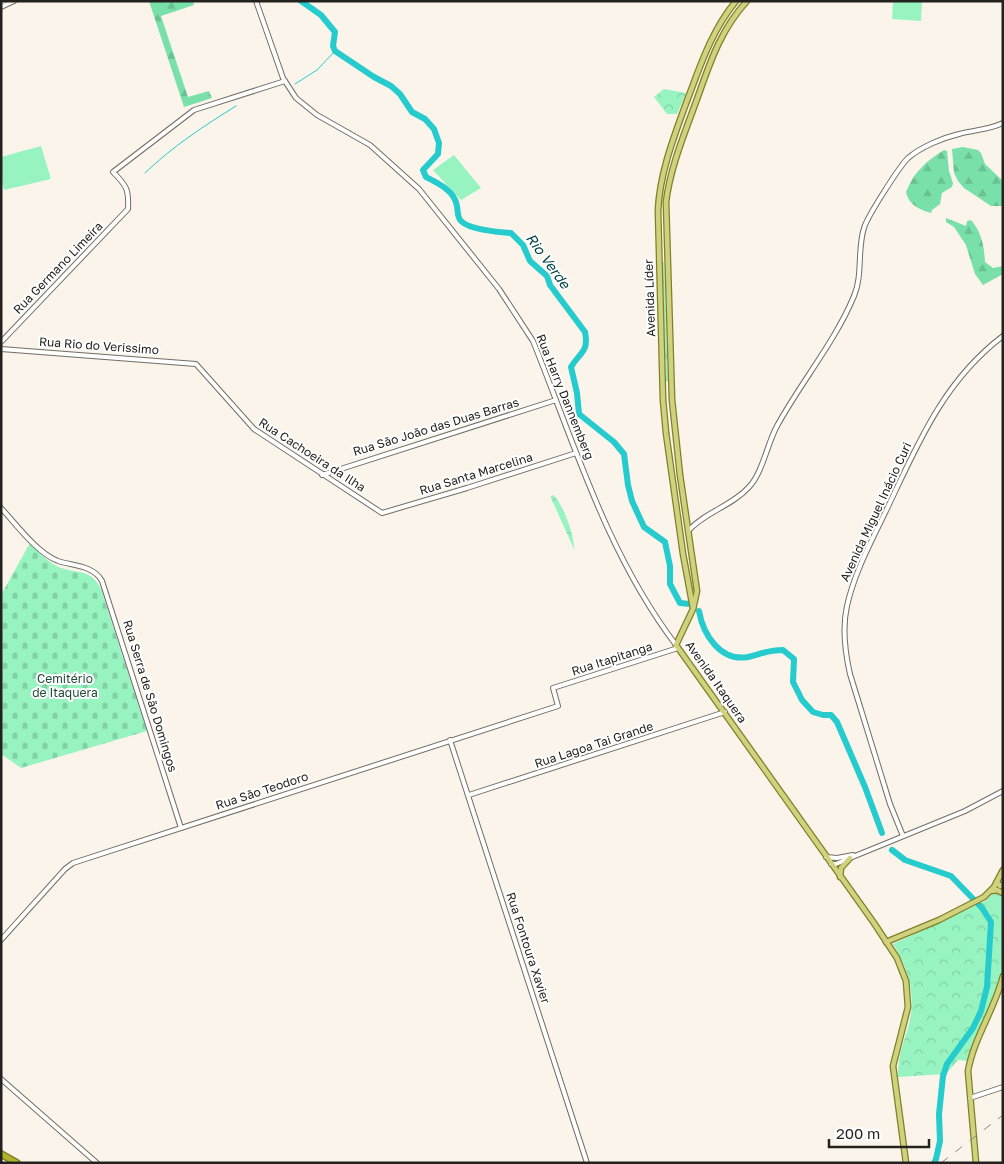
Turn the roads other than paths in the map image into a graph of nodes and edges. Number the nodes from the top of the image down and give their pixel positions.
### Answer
1 (14, 1) edge
2 (256, 1) edge
3 (736, 1) edge
4 (747, 1) edge
5 (1, 7) edge
6 (285, 81) junction
7 (1003, 123) edge
8 (1003, 336) edge
9 (6, 337) junction
10 (1, 342) edge
11 (1, 349) edge
12 (8, 350) junction
13 (196, 364) joint
14 (556, 400) junction
15 (576, 453) junction
16 (322, 474) junction
17 (1, 508) edge
18 (382, 513) joint
19 (688, 531) junction
20 (693, 609) junction
21 (677, 646) junction
22 (558, 706) joint
23 (725, 712) junction
24 (450, 740) junction
25 (1003, 791) edge
26 (469, 795) junction
27 (181, 828) junction
28 (903, 836) junction
29 (858, 854) junction
30 (826, 857) junction
31 (850, 858) junction
32 (831, 864) junction
33 (1003, 870) edge
34 (840, 876) junction
35 (997, 882) junction
36 (1003, 886) edge
37 (991, 891) junction
38 (1003, 893) edge
39 (1, 940) edge
40 (886, 942) junction
41 (1003, 976) edge
42 (1, 1079) edge
43 (1003, 1087) edge
44 (970, 1098) junction
45 (1, 1154) edge
46 (17, 1163) edge
47 (97, 1163) edge
48 (587, 1163) edge
49 (906, 1163) edge
50 (976, 1163) edge

1 - 5 street
2 - 6 street, Rua Harry Dannemberg
3 - 20 main road, Avenida Líder
4 - 19 main road, Avenida Líder
6 - 9 street, Rua Germano Limeira
6 - 14 street, Rua Harry Dannemberg
7 - 19 street
8 - 28 street, Avenida Miguel Inácio Curi
9 - 10 street, Rua Germano Limeira
9 - 12 street
11 - 12 street, Rua Rio do Verissimo
12 - 13 street, Rua Rio do Verissimo
13 - 16 street, Rua Cachoeira da Ilha
14 - 15 street, Rua Harry Dannemberg
14 - 16 street, Rua São João das Duas Barras
15 - 18 street, Rua Santa Marcelina
15 - 21 street, Rua Harry Dannemberg
16 - 18 street, Rua Cachoeira da Ilha
17 - 27 street, Rua Serra de São Domingos
19 - 20 main road, Avenida Itaquera
20 - 21 main road, Avenida Itaquera
21 - 22 street, Rua Itapitanga
21 - 23 main road, Avenida Itaquera
22 - 24 street, Rua São Teodoro
23 - 26 street, Rua Lagoa Tai Grande
23 - 30 main road, Avenida Itaquera
24 - 26 street, Rua Fontoura Xavier
24 - 27 street, Rua São Teodoro
25 - 28 street
26 - 48 street, Rua Fontoura Xavier
27 - 39 street, Rua São Teodoro
28 - 29 street
29 - 30 street
29 - 31 street
30 - 32 main road, Avenida Itaquera
31 - 32 street
31 - 34 main road
32 - 34 main road, Avenida Itaquera
33 - 35 main road
34 - 40 main road, Avenida Itaquera
35 - 36 main road
35 - 37 main road
37 - 38 main road
37 - 40 main road
40 - 49 main road, Avenida Itaquera
41 - 44 main road
42 - 47 street
43 - 44 street
44 - 50 main road
45 - 46 highway

